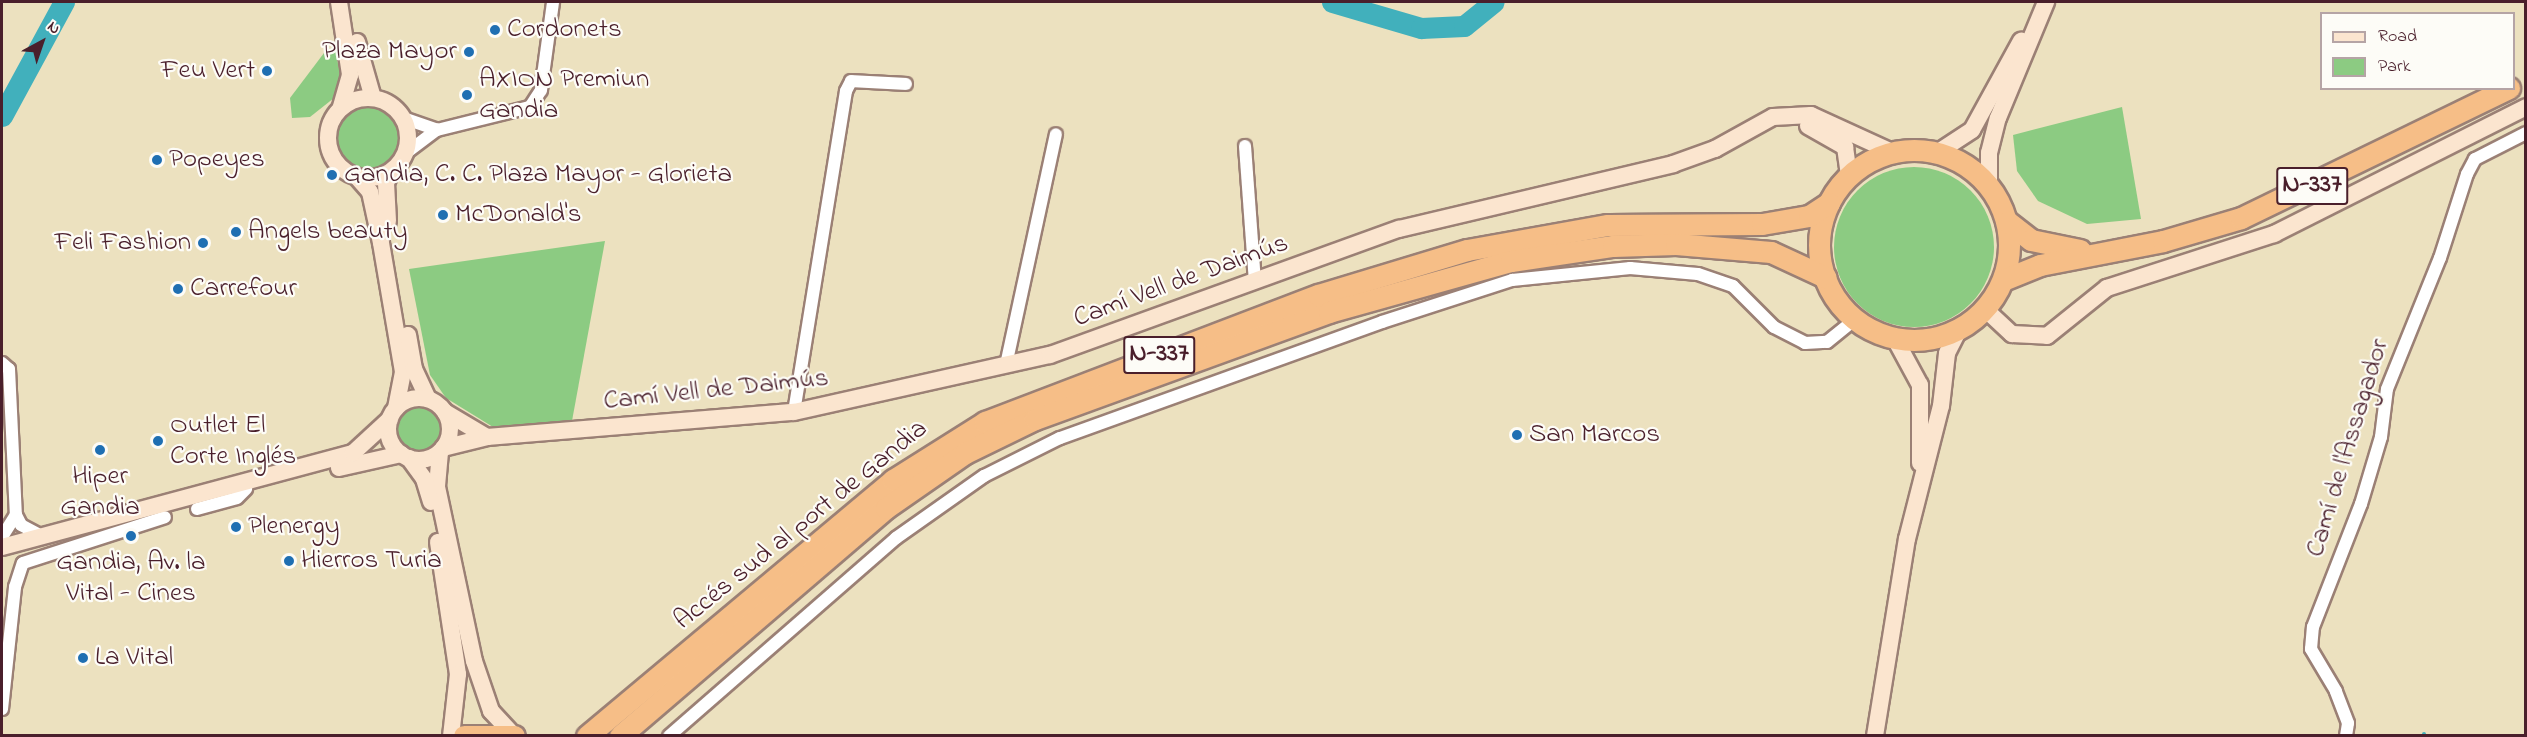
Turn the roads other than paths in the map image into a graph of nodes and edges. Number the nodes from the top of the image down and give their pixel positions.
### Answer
1 (339, 2) edge
2 (349, 2) edge
3 (553, 2) edge
4 (2046, 2) edge
5 (2036, 21) junction
6 (906, 84) dead end
7 (2505, 90) edge
8 (373, 98) junction
9 (2526, 107) edge
10 (340, 109) junction
11 (403, 118) junction
12 (1756, 127) junction
13 (437, 130) junction
14 (2526, 133) edge
15 (1056, 134) dead end
16 (1245, 146) dead end
17 (1892, 152) junction
18 (406, 153) junction
19 (1937, 153) junction
20 (391, 172) junction
21 (1849, 175) junction
22 (357, 177) junction
23 (1989, 188) junction
24 (1829, 203) junction
25 (2008, 222) junction
26 (2104, 250) junction
27 (1825, 277) junction
28 (2003, 280) junction
29 (1255, 282) junction
30 (1985, 309) junction
31 (1855, 319) junction
32 (1960, 327) junction
33 (1895, 339) junction
34 (2, 363) edge
35 (1006, 365) junction
36 (428, 399) junction
37 (445, 412) junction
38 (794, 412) junction
39 (393, 414) junction
40 (487, 437) junction
41 (442, 450) junction
42 (405, 456) junction
43 (246, 489) junction
44 (1918, 490) junction
45 (197, 509) dead end
46 (16, 515) junction
47 (165, 517) dead end
48 (42, 536) junction
49 (2, 537) edge
50 (2, 547) edge
51 (2, 558) edge
52 (2, 709) edge
53 (451, 735) edge
54 (464, 735) edge
55 (513, 735) edge
56 (587, 735) edge
57 (620, 735) edge
58 (669, 735) edge
59 (1875, 735) edge
60 (2346, 735) edge

1 - 10 main road
2 - 8 main road
3 - 13 street
4 - 5 main road
5 - 19 main road
5 - 23 main road
6 - 38 street
7 - 26 highway, Accés sud al port de Gandia / N-337
8 - 10 main road
8 - 11 main road
9 - 30 main road
10 - 22 main road
11 - 13 street
11 - 18 main road
12 - 17 main road
12 - 21 main road, Camí Vell de Daimús
12 - 29 main road, Camí Vell de Daimús
13 - 18 street
14 - 60 street, Camí de l'Assagador
15 - 35 street
16 - 29 street
17 - 19 highway, Accés sud al port de Gandia
17 - 21 highway, Accés sud al port de Gandia
18 - 20 main road
19 - 23 highway, Accés sud al port de Gandia
20 - 22 main road
20 - 36 main road
21 - 24 highway, Accés sud al port de Gandia
22 - 39 main road
23 - 25 highway, Accés sud al port de Gandia
24 - 27 highway, Accés sud al port de Gandia
24 - 56 highway, Accés sud al port de Gandia / N-337
25 - 26 highway, Accés sud al port de Gandia
25 - 28 highway, Accés sud al port de Gandia
26 - 28 highway, Accés sud al port de Gandia
27 - 31 highway, Accés sud al port de Gandia
27 - 57 highway, Accés sud al port de Gandia / N-337
28 - 30 highway, Accés sud al port de Gandia
29 - 35 main road, Camí Vell de Daimús
30 - 32 highway, Accés sud al port de Gandia
31 - 33 highway, Accés sud al port de Gandia
31 - 58 street
32 - 33 highway, Accés sud al port de Gandia
32 - 44 main road
33 - 44 main road
34 - 46 street
35 - 38 main road, Camí Vell de Daimús
36 - 37 main road
36 - 39 main road
37 - 40 main road
37 - 41 main road
38 - 40 main road, Camí Vell de Daimús
39 - 42 main road
39 - 48 main road
40 - 41 main road, Camí Vell de Daimús
41 - 42 main road
41 - 55 main road
42 - 43 main road
42 - 53 main road
43 - 45 street
43 - 51 main road
44 - 59 main road
46 - 48 street
46 - 49 street
47 - 52 street
48 - 50 main road
54 - 55 highway

